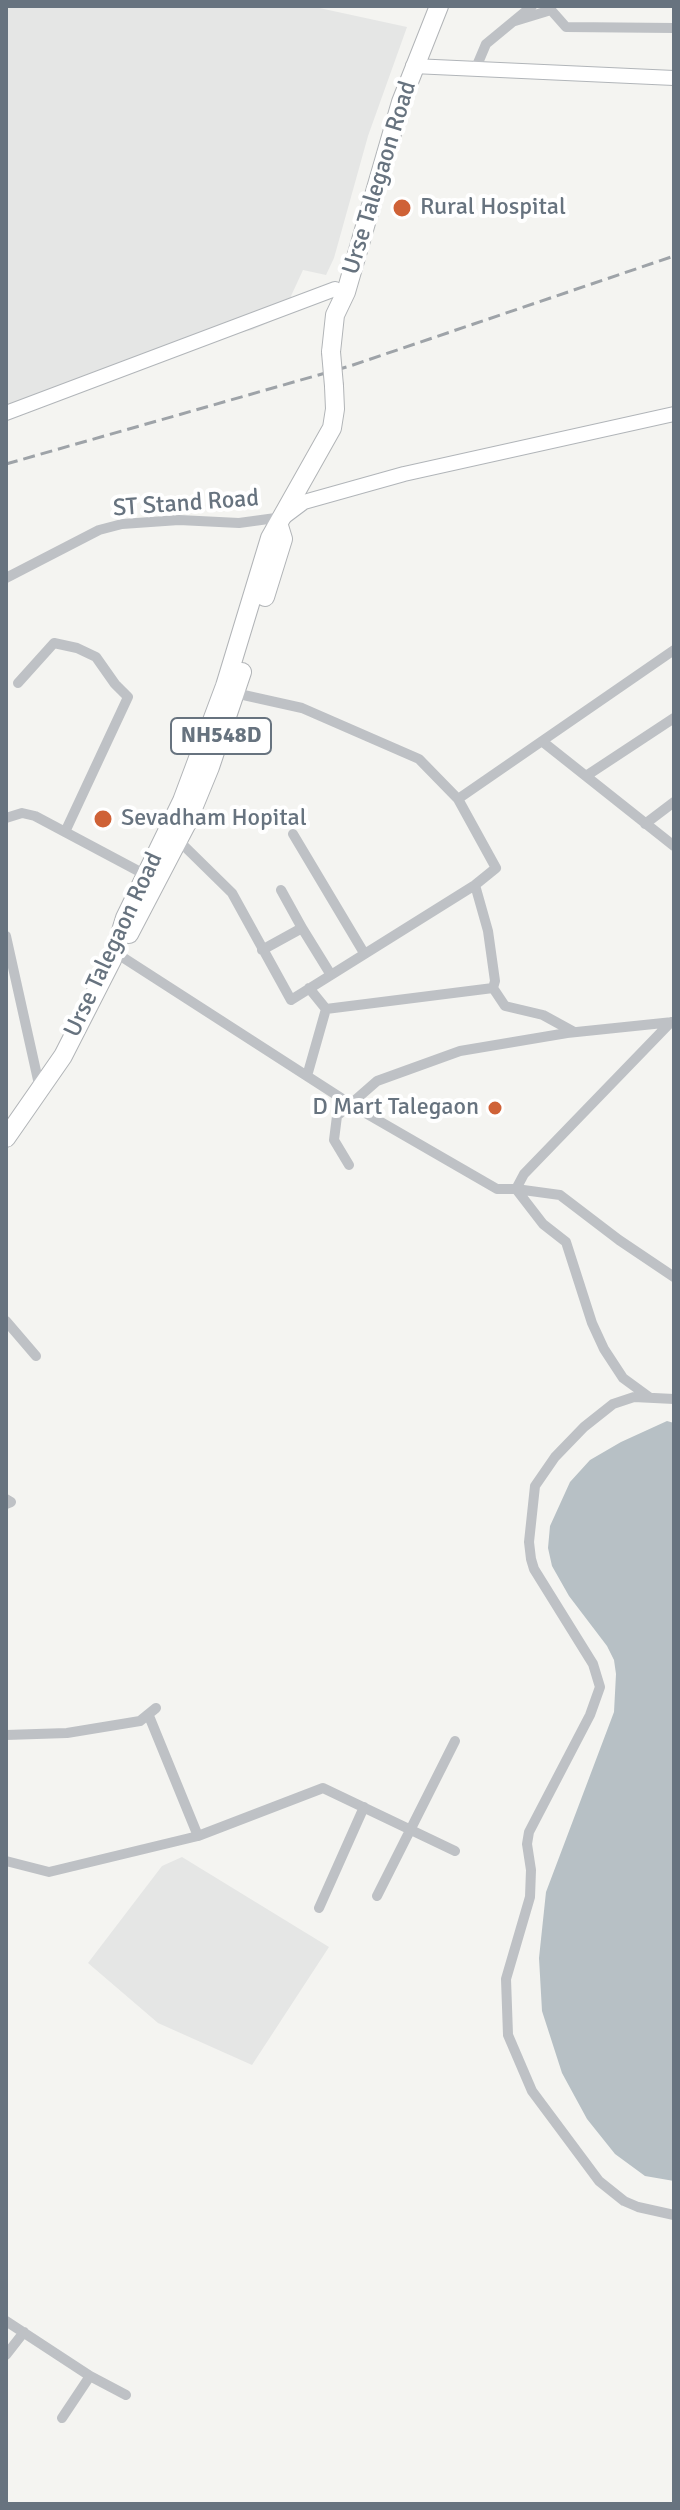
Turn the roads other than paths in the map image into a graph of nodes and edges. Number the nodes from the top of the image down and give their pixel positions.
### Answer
1 (429, 6) edge
2 (439, 6) edge
3 (532, 6) edge
4 (515, 21) junction
5 (674, 28) edge
6 (413, 66) junction
7 (475, 70) junction
8 (674, 78) edge
9 (335, 289) junction
10 (335, 315) junction
11 (6, 413) edge
12 (674, 414) edge
13 (282, 527) junction
14 (6, 578) edge
15 (674, 650) edge
16 (18, 683) dead end
17 (230, 692) junction
18 (674, 718) edge
19 (543, 742) junction
20 (586, 776) junction
21 (458, 799) junction
22 (674, 802) edge
23 (6, 818) edge
24 (645, 824) junction
25 (65, 832) junction
26 (293, 834) dead end
27 (178, 840) junction
28 (674, 846) edge
29 (144, 874) junction
30 (475, 885) junction
31 (281, 890) dead end
32 (302, 928) junction
33 (6, 936) edge
34 (262, 950) junction
35 (364, 953) junction
36 (114, 956) junction
37 (331, 975) junction
38 (309, 988) junction
39 (493, 988) junction
40 (326, 1009) junction
41 (673, 1022) edge
42 (574, 1032) junction
43 (307, 1076) junction
44 (40, 1091) junction
45 (351, 1104) junction
46 (6, 1138) edge
47 (349, 1165) dead end
48 (516, 1189) junction
49 (674, 1277) edge
50 (6, 1321) edge
51 (36, 1356) dead end
52 (650, 1397) junction
53 (674, 1399) edge
54 (6, 1735) edge
55 (455, 1741) dead end
56 (364, 1807) junction
57 (410, 1829) junction
58 (198, 1836) junction
59 (455, 1851) dead end
60 (6, 1861) edge
61 (377, 1896) dead end
62 (319, 1908) dead end
63 (674, 2215) edge
64 (6, 2321) edge
65 (24, 2332) junction
66 (6, 2355) edge
67 (90, 2376) junction
68 (126, 2395) dead end
69 (62, 2418) dead end

1 - 9 highway, Urse Talegaon Road / NH548D
2 - 6 highway, Urse Talegaon Road / NH548D
3 - 4 street
4 - 5 street
4 - 7 street
6 - 7 street
6 - 10 highway, Urse Talegaon Road / NH548D
7 - 8 street
9 - 10 highway, NH548D
9 - 11 street
10 - 13 highway, Urse Talegaon Road / NH548D, bridge
12 - 13 street
13 - 14 street, ST Stand Road
13 - 17 highway, Urse Talegaon Road / NH548D
15 - 19 street
16 - 25 street
17 - 21 street
17 - 27 highway, NH548D
17 - 29 highway, Urse Talegaon Road / NH548D
18 - 20 street
19 - 20 street
19 - 21 street
20 - 24 street
21 - 30 street
22 - 24 street
23 - 25 street
24 - 28 street
25 - 29 street
26 - 35 street
27 - 34 street
27 - 36 highway, NH548D
29 - 36 highway, Urse Talegaon Road / NH548D
30 - 35 street
30 - 39 street
31 - 32 street
32 - 34 street
32 - 37 street
33 - 44 street
34 - 38 street
35 - 37 street
36 - 43 street
36 - 44 highway, Urse Talegaon Road / NH548D
37 - 38 street
38 - 40 street
39 - 40 street
39 - 42 street
40 - 43 street
41 - 42 street
41 - 48 street
42 - 45 street
43 - 45 street
44 - 46 highway, Urse Talegaon Road / NH548D
45 - 47 street
45 - 48 street
48 - 49 street
48 - 52 street
50 - 51 street
52 - 53 street
52 - 63 street
54 - 58 street
55 - 57 street
56 - 57 street
56 - 58 street
56 - 62 street
57 - 59 street
57 - 61 street
58 - 60 street
64 - 65 street
65 - 66 street
65 - 67 street
67 - 68 street
67 - 69 street

